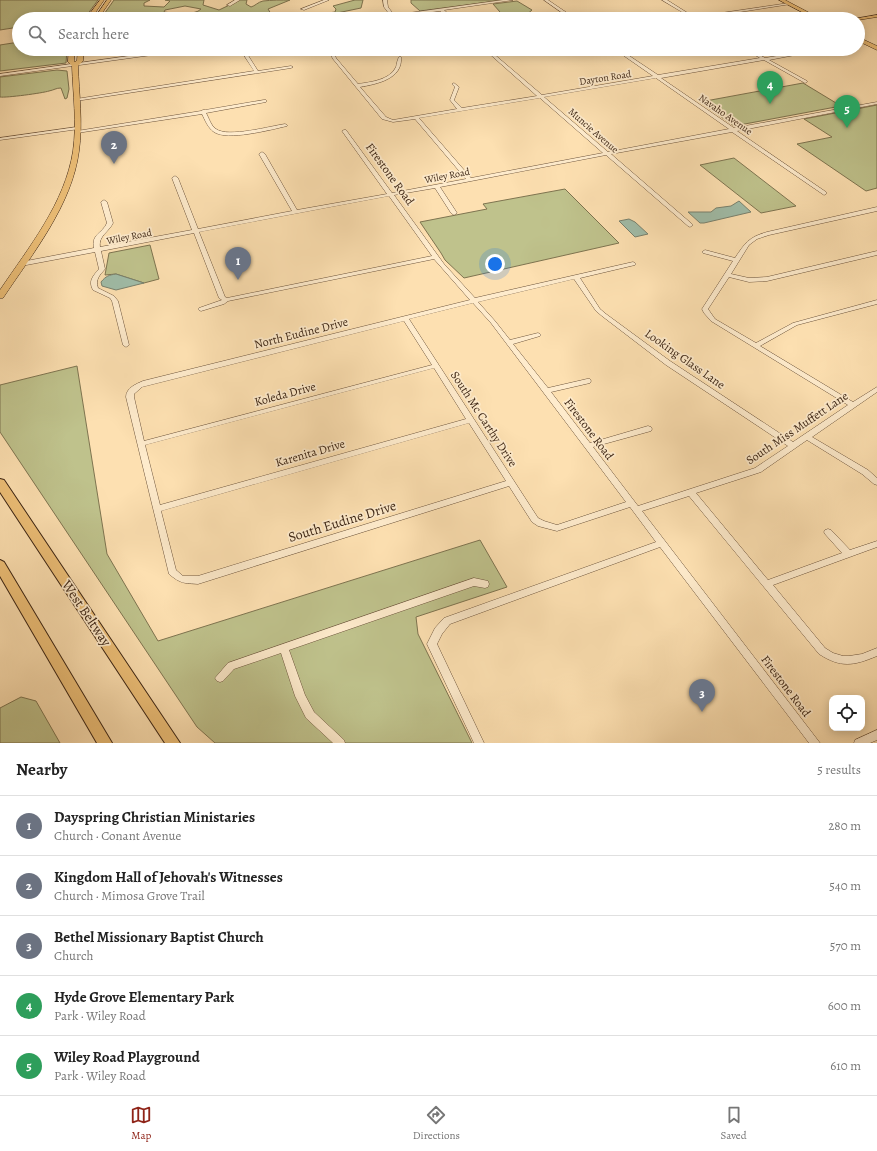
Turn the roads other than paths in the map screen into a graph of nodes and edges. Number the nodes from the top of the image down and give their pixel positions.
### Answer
1 (102, 0) edge
2 (109, 0) edge
3 (238, 0) edge
4 (327, 0) edge
5 (385, 0) edge
6 (511, 0) edge
7 (546, 0) edge
8 (664, 0) edge
9 (781, 0) edge
10 (789, 4) junction
11 (229, 5) dead end
12 (304, 9) dead end
13 (440, 9) junction
14 (93, 12) edge
15 (101, 12) edge
16 (390, 12) edge
17 (420, 12) edge
18 (444, 12) edge
19 (564, 12) edge
20 (685, 12) edge
21 (735, 12) edge
22 (805, 12) edge
23 (877, 16) edge
24 (865, 18) edge
25 (865, 42) edge
26 (877, 48) edge
27 (71, 56) edge
28 (80, 56) edge
29 (138, 56) edge
30 (247, 56) edge
31 (333, 56) edge
32 (494, 56) edge
33 (627, 56) edge
34 (759, 56) edge
35 (782, 56) edge
36 (400, 58) dead end
37 (764, 59) junction
38 (74, 65) junction
39 (291, 67) dead end
40 (257, 72) junction
41 (0, 75) edge
42 (657, 77) junction
43 (805, 82) dead end
44 (454, 84) dead end
45 (357, 86) junction
46 (541, 96) junction
47 (76, 100) junction
48 (264, 101) dead end
49 (877, 103) edge
50 (203, 110) junction
51 (461, 110) junction
52 (416, 117) junction
53 (285, 124) dead end
54 (77, 130) junction
55 (733, 130) junction
56 (344, 131) dead end
57 (0, 139) edge
58 (262, 154) dead end
59 (608, 154) junction
60 (175, 178) dead end
61 (470, 180) junction
62 (437, 186) junction
63 (824, 193) dead end
64 (390, 195) junction
65 (104, 202) dead end
66 (877, 209) edge
67 (296, 213) junction
68 (454, 213) dead end
69 (690, 225) dead end
70 (195, 232) junction
71 (98, 251) junction
72 (705, 252) dead end
73 (877, 253) edge
74 (436, 257) junction
75 (736, 260) junction
76 (21, 264) junction
77 (633, 264) dead end
78 (727, 275) junction
79 (576, 277) junction
80 (0, 296) edge
81 (226, 300) junction
82 (474, 301) junction
83 (877, 302) edge
84 (201, 309) dead end
85 (406, 318) junction
86 (538, 335) dead end
87 (508, 343) junction
88 (126, 345) dead end
89 (755, 346) junction
90 (436, 366) junction
91 (587, 381) dead end
92 (877, 389) edge
93 (546, 392) junction
94 (853, 405) junction
95 (470, 420) junction
96 (648, 429) dead end
97 (808, 437) junction
98 (141, 444) junction
99 (587, 446) junction
100 (793, 446) junction
101 (510, 482) junction
102 (877, 482) edge
103 (0, 483) edge
104 (691, 493) junction
105 (634, 507) junction
106 (157, 509) junction
107 (548, 527) joint
108 (828, 532) dead end
109 (662, 543) junction
110 (877, 544) edge
111 (849, 555) junction
112 (0, 565) edge
113 (485, 584) dead end
114 (766, 584) junction
115 (284, 648) junction
116 (877, 652) edge
117 (220, 678) dead end
118 (877, 735) edge
119 (105, 743) edge
120 (173, 743) edge
121 (340, 743) edge
122 (479, 743) edge
123 (815, 743) edge
124 (859, 743) edge

1 - 2 main road
1 - 14 main road
2 - 15 main road
3 - 11 street
4 - 12 street
5 - 16 street
6 - 13 street
7 - 19 street
8 - 20 street
9 - 10 main road
10 - 21 street
10 - 22 main road
13 - 17 street
13 - 18 street
23 - 24 main road
25 - 26 main road
27 - 38 main road
28 - 38 main road
29 - 38 street
30 - 40 street
31 - 45 street
32 - 46 street, Muncie Avenue
33 - 42 street, Navaho Avenue
34 - 37 street
35 - 37 street, Dayton Road
36 - 45 street
37 - 42 street, Dayton Road
37 - 43 street
38 - 41 street
38 - 47 main road
39 - 40 street
40 - 47 street
42 - 46 street, Dayton Road
42 - 55 street, Navaho Avenue
44 - 51 street
45 - 52 street, Dayton Road
46 - 51 street, Dayton Road
46 - 59 street, Muncie Avenue
47 - 54 main road
48 - 50 street
49 - 55 street, Wiley Road
50 - 53 street
50 - 54 street
51 - 52 street, Dayton Road
52 - 61 street
54 - 57 street
54 - 76 main road
55 - 59 street, Wiley Road
55 - 63 street, Navaho Avenue
56 - 64 street, Firestone Road
58 - 67 street
59 - 61 street, Wiley Road
59 - 69 street, Muncie Avenue
60 - 70 street
61 - 62 street, Wiley Road
62 - 64 street, Wiley Road
62 - 68 street
64 - 67 street, Wiley Road
64 - 74 street, Firestone Road
65 - 71 street
66 - 75 street
67 - 70 street, Wiley Road
70 - 71 street, Wiley Road
70 - 81 street
71 - 76 street, Wiley Road
71 - 88 street
72 - 75 street
73 - 78 street
74 - 81 street
74 - 82 street, Firestone Road
75 - 78 street
76 - 80 main road
77 - 79 street, North Eudine Drive
78 - 89 street
79 - 82 street, North Eudine Drive
79 - 100 street, Looking Glass Lane
81 - 84 street
82 - 85 street, North Eudine Drive
82 - 87 street, Firestone Road
83 - 89 street
85 - 90 street, South Mc Carthy Drive
85 - 98 street, North Eudine Drive
86 - 87 street
87 - 93 street, Firestone Road
89 - 94 street
90 - 95 street, South Mc Carthy Drive
90 - 98 street, Koleda Drive
91 - 93 street
92 - 94 street, South Miss Muffett Lane
93 - 99 street, Firestone Road
94 - 97 street, South Miss Muffett Lane
95 - 101 street, South Mc Carthy Drive
95 - 106 street, Karenita Drive
96 - 99 street
97 - 100 street, South Miss Muffett Lane
97 - 102 street
98 - 106 street
99 - 105 street, Firestone Road
100 - 104 street, South Miss Muffett Lane
101 - 106 street, South Eudine Drive
101 - 107 street, South Mc Carthy Drive
103 - 120 highway, West Beltway
104 - 105 street, South Miss Muffett Lane
104 - 114 street
105 - 107 street, South Miss Muffett Lane
105 - 109 street, Firestone Road
108 - 111 street
109 - 122 street
109 - 123 street, Firestone Road
110 - 111 street
111 - 114 street
112 - 119 highway
113 - 115 street
114 - 116 street
115 - 117 street
115 - 121 street
118 - 124 street

